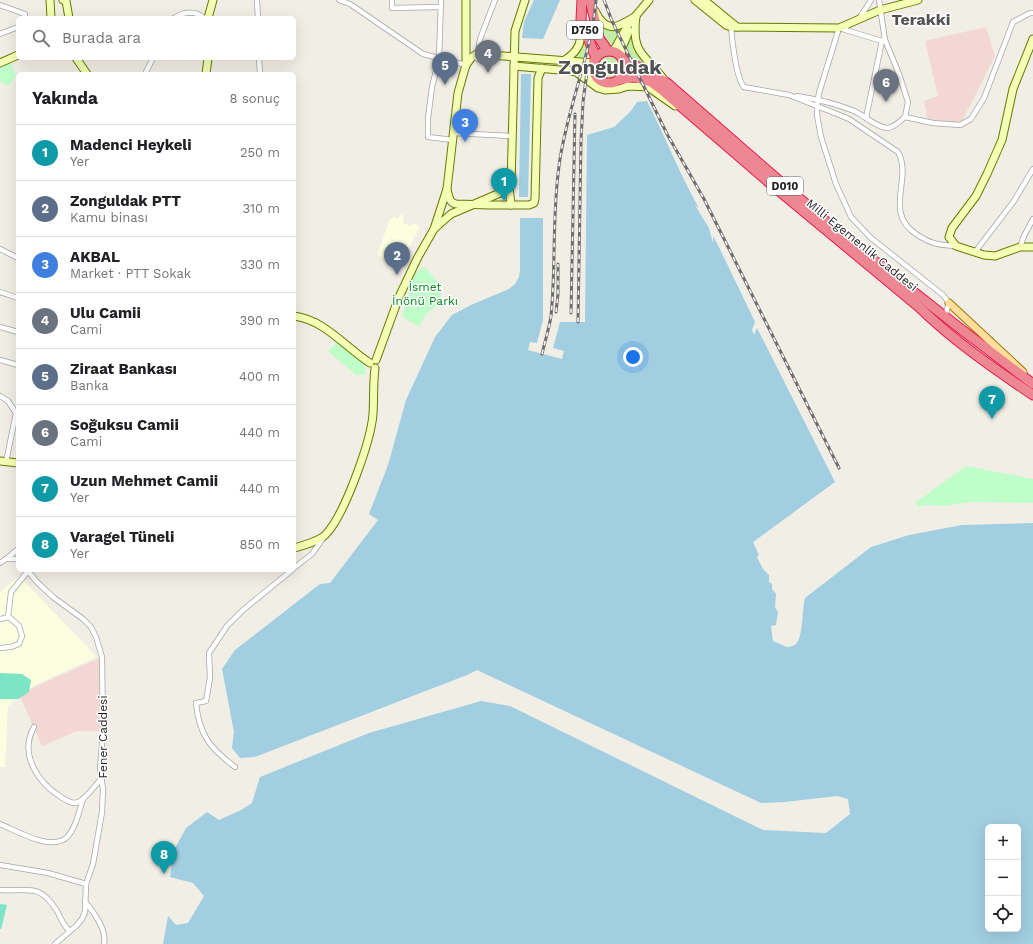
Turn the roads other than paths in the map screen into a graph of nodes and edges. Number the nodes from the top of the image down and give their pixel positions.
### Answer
1 (50, 0) edge
2 (65, 0) edge
3 (213, 0) edge
4 (257, 0) edge
5 (339, 0) edge
6 (392, 0) edge
7 (441, 0) edge
8 (466, 0) edge
9 (495, 0) edge
10 (525, 0) edge
11 (582, 0) edge
12 (590, 0) edge
13 (649, 0) edge
14 (696, 0) edge
15 (704, 0) edge
16 (870, 0) edge
17 (879, 0) edge
18 (918, 0) edge
19 (0, 5) edge
20 (440, 7) junction
21 (880, 10) junction
22 (1033, 13) edge
23 (24, 16) edge
24 (51, 16) edge
25 (69, 16) edge
26 (177, 16) edge
27 (202, 16) edge
28 (209, 16) edge
29 (258, 16) edge
30 (636, 16) junction
31 (859, 19) junction
32 (581, 20) junction
33 (16, 27) edge
34 (734, 27) junction
35 (839, 28) junction
36 (0, 34) edge
37 (1033, 39) edge
38 (883, 40) junction
39 (616, 55) junction
40 (16, 56) edge
41 (477, 56) junction
42 (514, 57) junction
43 (439, 59) junction
44 (77, 60) edge
45 (152, 60) edge
46 (208, 60) edge
47 (259, 60) edge
48 (565, 60) junction
49 (595, 61) junction
50 (0, 63) edge
51 (466, 65) junction
52 (514, 66) junction
53 (542, 68) junction
54 (567, 70) junction
55 (86, 72) edge
56 (146, 72) edge
57 (206, 72) edge
58 (260, 72) edge
59 (598, 78) junction
60 (618, 80) junction
61 (667, 84) junction
62 (789, 95) junction
63 (818, 99) junction
64 (817, 106) junction
65 (689, 114) junction
66 (905, 117) junction
67 (866, 118) junction
68 (453, 136) junction
69 (511, 136) junction
70 (1033, 169) edge
71 (509, 187) junction
72 (447, 189) junction
73 (475, 204) junction
74 (513, 205) junction
75 (1033, 219) edge
76 (434, 229) junction
77 (956, 246) junction
78 (1033, 247) edge
79 (0, 248) edge
80 (1020, 248) junction
81 (975, 252) junction
82 (16, 257) edge
83 (0, 292) edge
84 (16, 297) edge
85 (950, 304) junction
86 (296, 316) edge
87 (945, 316) junction
88 (954, 324) junction
89 (938, 325) junction
90 (0, 327) edge
91 (16, 331) edge
92 (947, 333) junction
93 (0, 360) edge
94 (16, 364) edge
95 (374, 364) junction
96 (1033, 383) edge
97 (1033, 395) edge
98 (0, 396) edge
99 (16, 413) joint
100 (3, 461) edge
101 (16, 463) edge
102 (326, 534) junction
103 (296, 548) edge
104 (16, 551) edge
105 (6, 559) junction
106 (16, 559) edge
107 (0, 563) edge
108 (296, 567) edge
109 (26, 572) edge
110 (30, 572) edge
111 (289, 572) edge
112 (9, 616) junction
113 (0, 619) edge
114 (0, 648) edge
115 (34, 727) dead end
116 (235, 767) dead end
117 (102, 778) junction
118 (83, 799) junction
119 (0, 824) edge
120 (0, 866) edge
121 (86, 884) junction
122 (0, 890) edge
123 (85, 902) junction
124 (70, 931) junction
125 (55, 944) edge
126 (104, 944) edge

1 - 24 street
2 - 25 street
3 - 28 street
4 - 29 street
5 - 43 street
6 - 20 street
7 - 20 street
8 - 51 street
9 - 41 street
10 - 42 street
11 - 32 highway, D750
12 - 30 street
12 - 39 highway, D750
13 - 30 street
14 - 34 street
15 - 34 street
16 - 31 street
17 - 21 street
18 - 21 street
19 - 23 street
20 - 43 street
21 - 31 street
21 - 38 street
22 - 66 street
26 - 27 street
30 - 39 street
30 - 61 street
31 - 35 street
32 - 48 street
32 - 49 highway, D750
33 - 36 street
34 - 35 street
34 - 62 street
35 - 38 street
35 - 63 street
37 - 77 street
38 - 66 street
38 - 67 street
39 - 49 highway, D750
39 - 60 highway
39 - 61 highway, Milli Egemenlik Caddesi / D010
40 - 50 street
41 - 42 street
41 - 51 street
42 - 48 street
42 - 52 street
43 - 51 street
43 - 68 street
44 - 55 street
45 - 56 street
46 - 57 street
47 - 58 street
48 - 49 street
49 - 59 highway, D750
51 - 68 street
52 - 53 street
52 - 69 street
53 - 54 street
53 - 74 street
54 - 59 street
54 - 65 street
59 - 60 highway, Milli Egemenlik Caddesi
60 - 65 highway, Milli Egemenlik Caddesi / D010
61 - 87 highway, Milli Egemenlik Caddesi / D010
62 - 63 street
62 - 64 street
63 - 64 street
63 - 67 street
64 - 77 street
64 - 85 street
65 - 89 highway, Milli Egemenlik Caddesi / D010
66 - 67 street
68 - 69 street
68 - 72 street
69 - 71 street
70 - 81 street
71 - 73 street
71 - 74 street
72 - 73 street
72 - 76 street
73 - 74 street
73 - 76 street
75 - 80 street
76 - 95 street
77 - 81 street
78 - 80 street
79 - 82 street
80 - 81 street
83 - 84 street
85 - 87 street
85 - 88 main road
85 - 96 main road
86 - 95 street
87 - 88 highway, Milli Egemenlik Caddesi / D010
87 - 89 highway
88 - 92 highway
88 - 96 highway, Milli Egemenlik Caddesi / D010
89 - 92 highway, Milli Egemenlik Caddesi / D010
90 - 91 street
92 - 97 highway, Milli Egemenlik Caddesi / D010
93 - 94 street
95 - 102 street
98 - 99 street
99 - 100 street
100 - 101 street
102 - 103 street
102 - 108 street
104 - 105 street
105 - 106 street
105 - 107 street
109 - 112 street
110 - 117 street, Fener Caddesi
111 - 116 street
112 - 113 street
112 - 114 street
115 - 118 street
117 - 118 street
117 - 121 street, Fener Caddesi
118 - 119 street
120 - 121 street
121 - 123 street, Fener Caddesi
122 - 124 street
123 - 124 street, Fener Caddesi
123 - 126 street
124 - 125 street, Fener Caddesi

